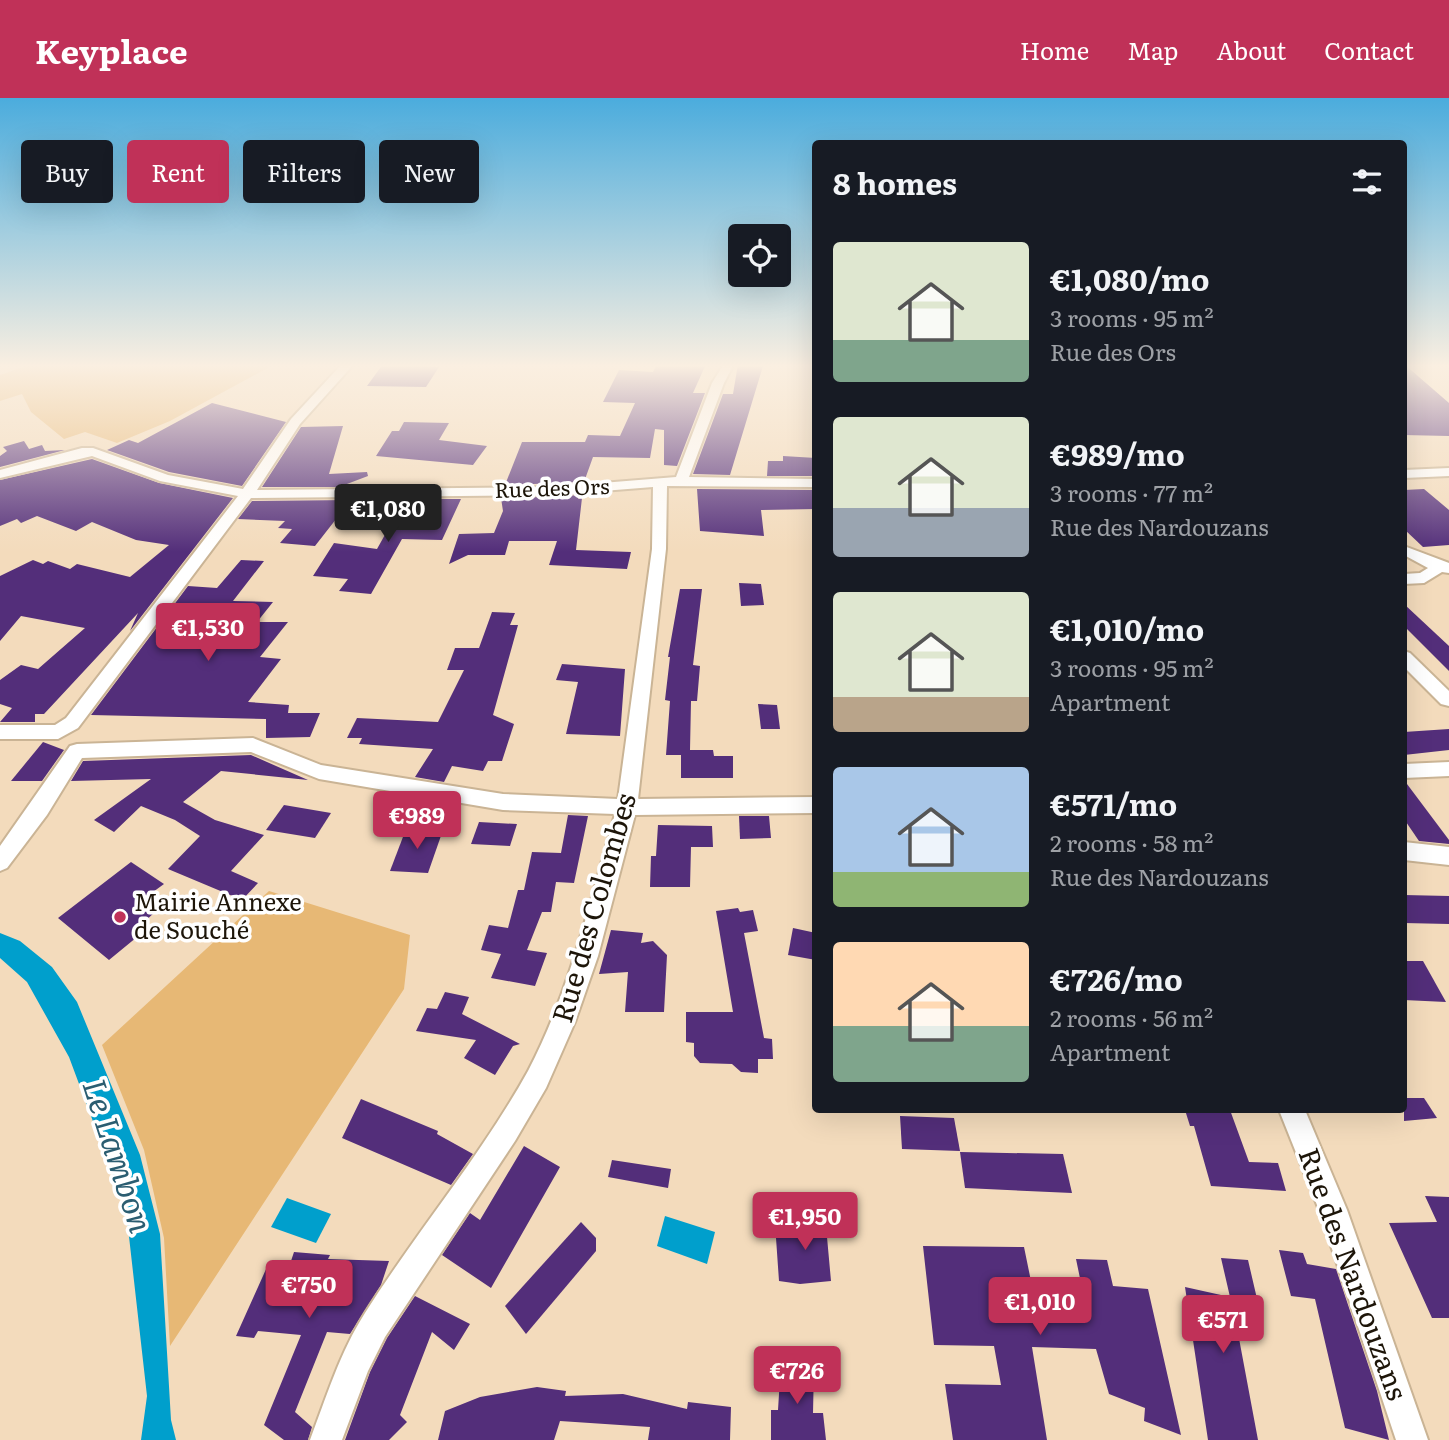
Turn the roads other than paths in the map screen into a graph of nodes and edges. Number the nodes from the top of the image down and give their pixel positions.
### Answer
1 (292, 427) edge
2 (697, 427) edge
3 (1449, 472) edge
4 (0, 474) edge
5 (1407, 474) edge
6 (671, 482) junction
7 (812, 483) edge
8 (247, 494) junction
9 (1407, 551) edge
10 (1444, 568) edge
11 (1407, 579) edge
12 (1407, 660) edge
13 (1447, 700) dead end
14 (0, 732) edge
15 (58, 732) junction
16 (77, 751) junction
17 (1449, 769) edge
18 (1407, 771) edge
19 (812, 805) edge
20 (627, 807) junction
21 (1407, 851) edge
22 (1449, 856) edge
23 (0, 862) edge
24 (1293, 1113) edge
25 (326, 1440) edge
26 (1412, 1440) edge

1 - 8 street
2 - 6 street, Rue des Colombes
3 - 5 street
4 - 8 street, Rue des Ors
6 - 7 street, Rue des Ors
6 - 8 street, Rue des Ors
6 - 20 street, Rue des Colombes
8 - 15 street
9 - 10 street
10 - 11 street
12 - 13 street
14 - 15 street
15 - 16 street
16 - 20 street
16 - 23 street
17 - 18 street
19 - 20 street
20 - 25 street, Rue des Colombes
21 - 22 street
24 - 26 street, Rue des Nardouzans

